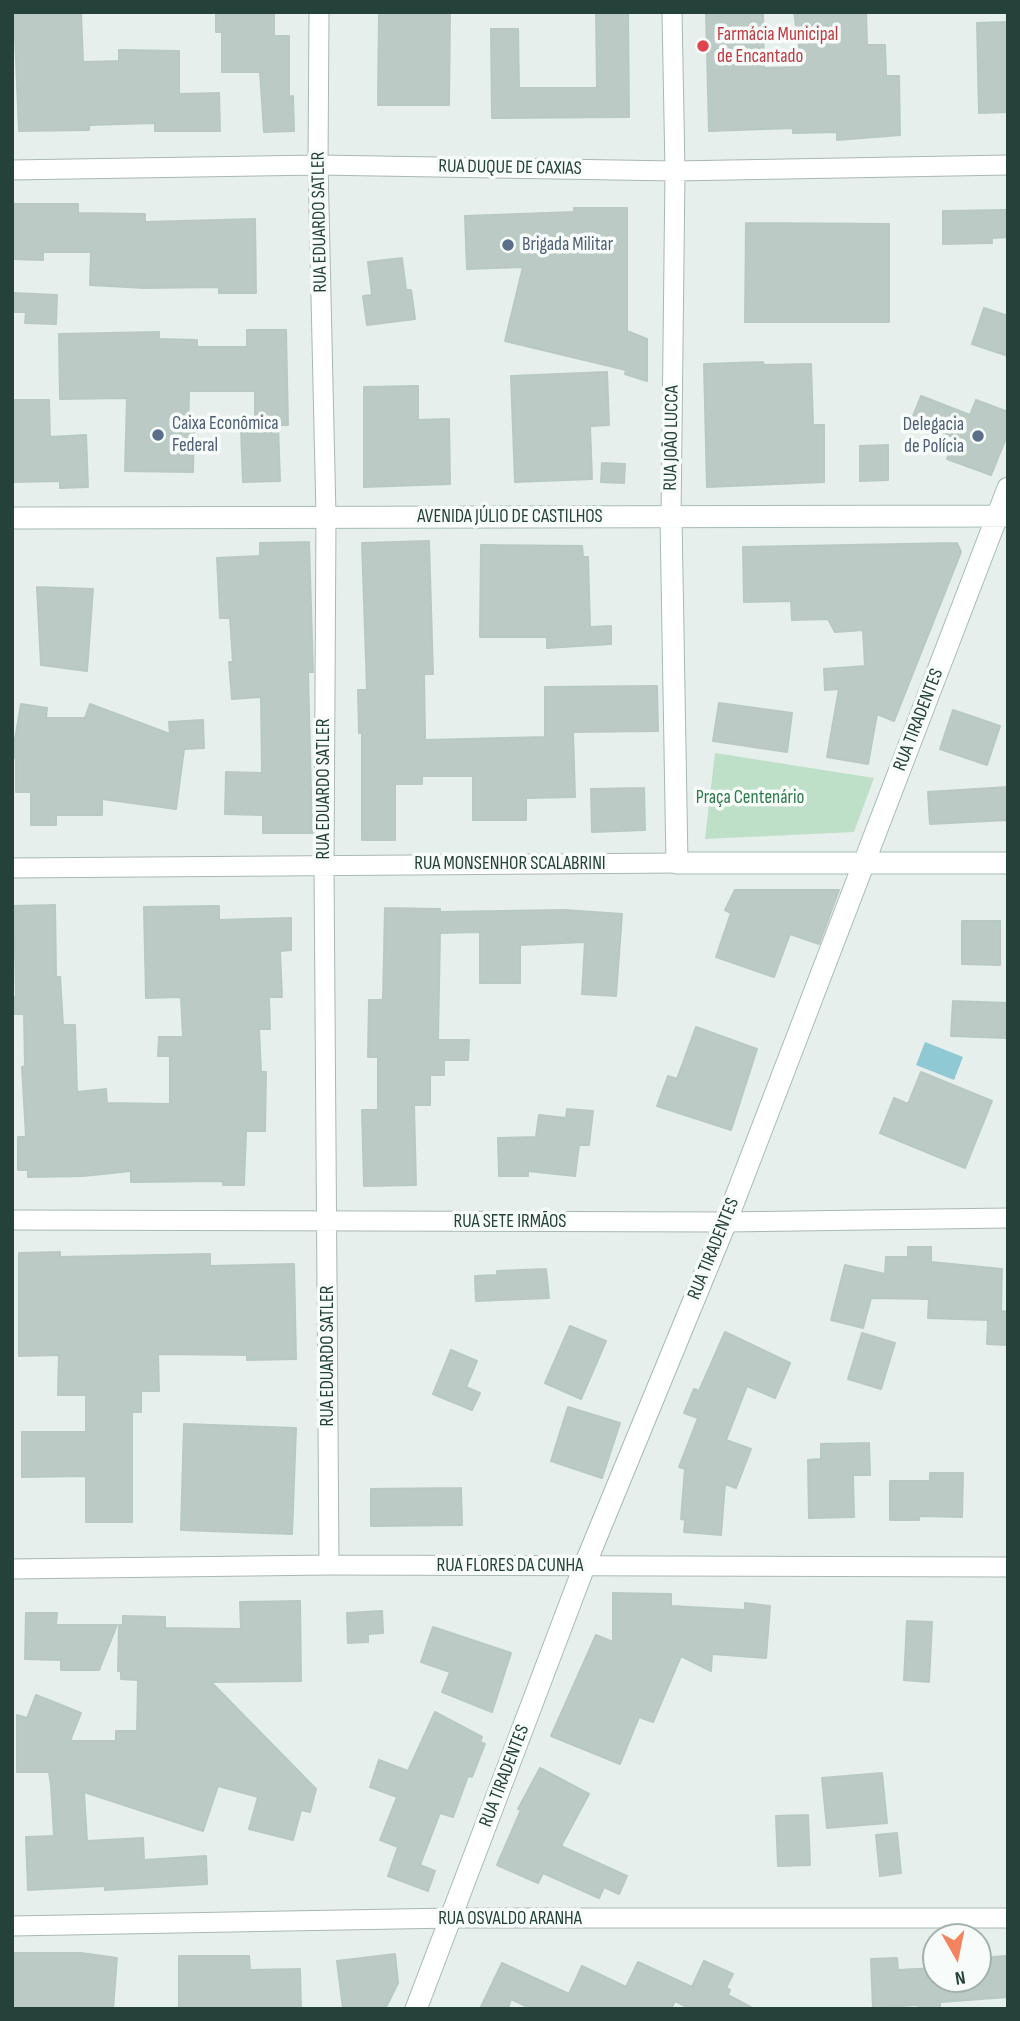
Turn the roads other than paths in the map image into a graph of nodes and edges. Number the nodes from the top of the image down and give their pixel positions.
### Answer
1 (319, 12) edge
2 (673, 12) edge
3 (318, 165) junction
4 (1008, 165) edge
5 (12, 170) edge
6 (675, 171) junction
7 (1008, 488) edge
8 (326, 516) junction
9 (1002, 516) edge
10 (12, 518) edge
11 (671, 518) junction
12 (864, 862) junction
13 (677, 863) junction
14 (1008, 863) edge
15 (324, 865) junction
16 (12, 868) edge
17 (1008, 1218) edge
18 (12, 1220) edge
19 (327, 1222) junction
20 (726, 1223) junction
21 (329, 1565) junction
22 (583, 1567) junction
23 (1008, 1567) edge
24 (12, 1569) edge
25 (452, 1918) junction
26 (1008, 1918) edge
27 (12, 1926) edge
28 (416, 2009) edge

1 - 3 street, RUA EDUARDO SATLER
2 - 6 street, RUA JOÃO LUCCA
3 - 5 street, RUA DUQUE DE CAXIAS
3 - 6 street, RUA DUQUE DE CAXIAS
3 - 8 street, RUA EDUARDO SATLER
4 - 6 street, RUA DUQUE DE CAXIAS
6 - 11 street, RUA JOÃO LUCCA
7 - 9 street, RUA TIRADENTES
8 - 10 street, AVENIDA JÚLIO DE CASTILHOS
8 - 11 street, AVENIDA JÚLIO DE CASTILHOS
8 - 15 street, RUA EDUARDO SATLER
9 - 11 street, AVENIDA JÚLIO DE CASTILHOS
9 - 12 street, RUA TIRADENTES
11 - 13 street, RUA JOÃO LUCCA
12 - 13 street, RUA MONSENHOR SCALABRINI
12 - 14 street, RUA MONSENHOR SCALABRINI
12 - 20 street, RUA TIRADENTES
13 - 15 street, RUA MONSENHOR SCALABRINI
15 - 16 street, RUA MONSENHOR SCALABRINI
15 - 19 street, RUA EDUARDO SATLER
17 - 20 street, RUA SETE IRMÃOS
18 - 19 street, RUA SETE IRMÃOS
19 - 20 street, RUA SETE IRMÃOS
19 - 21 street, RUA EDUARDO SATLER
20 - 22 street, RUA TIRADENTES
21 - 22 street, RUA FLORES DA CUNHA
21 - 24 street, RUA FLORES DA CUNHA
22 - 23 street, RUA FLORES DA CUNHA
22 - 25 street, RUA TIRADENTES
25 - 26 street, RUA OSVALDO ARANHA
25 - 27 street, RUA OSVALDO ARANHA
25 - 28 street, RUA TIRADENTES

